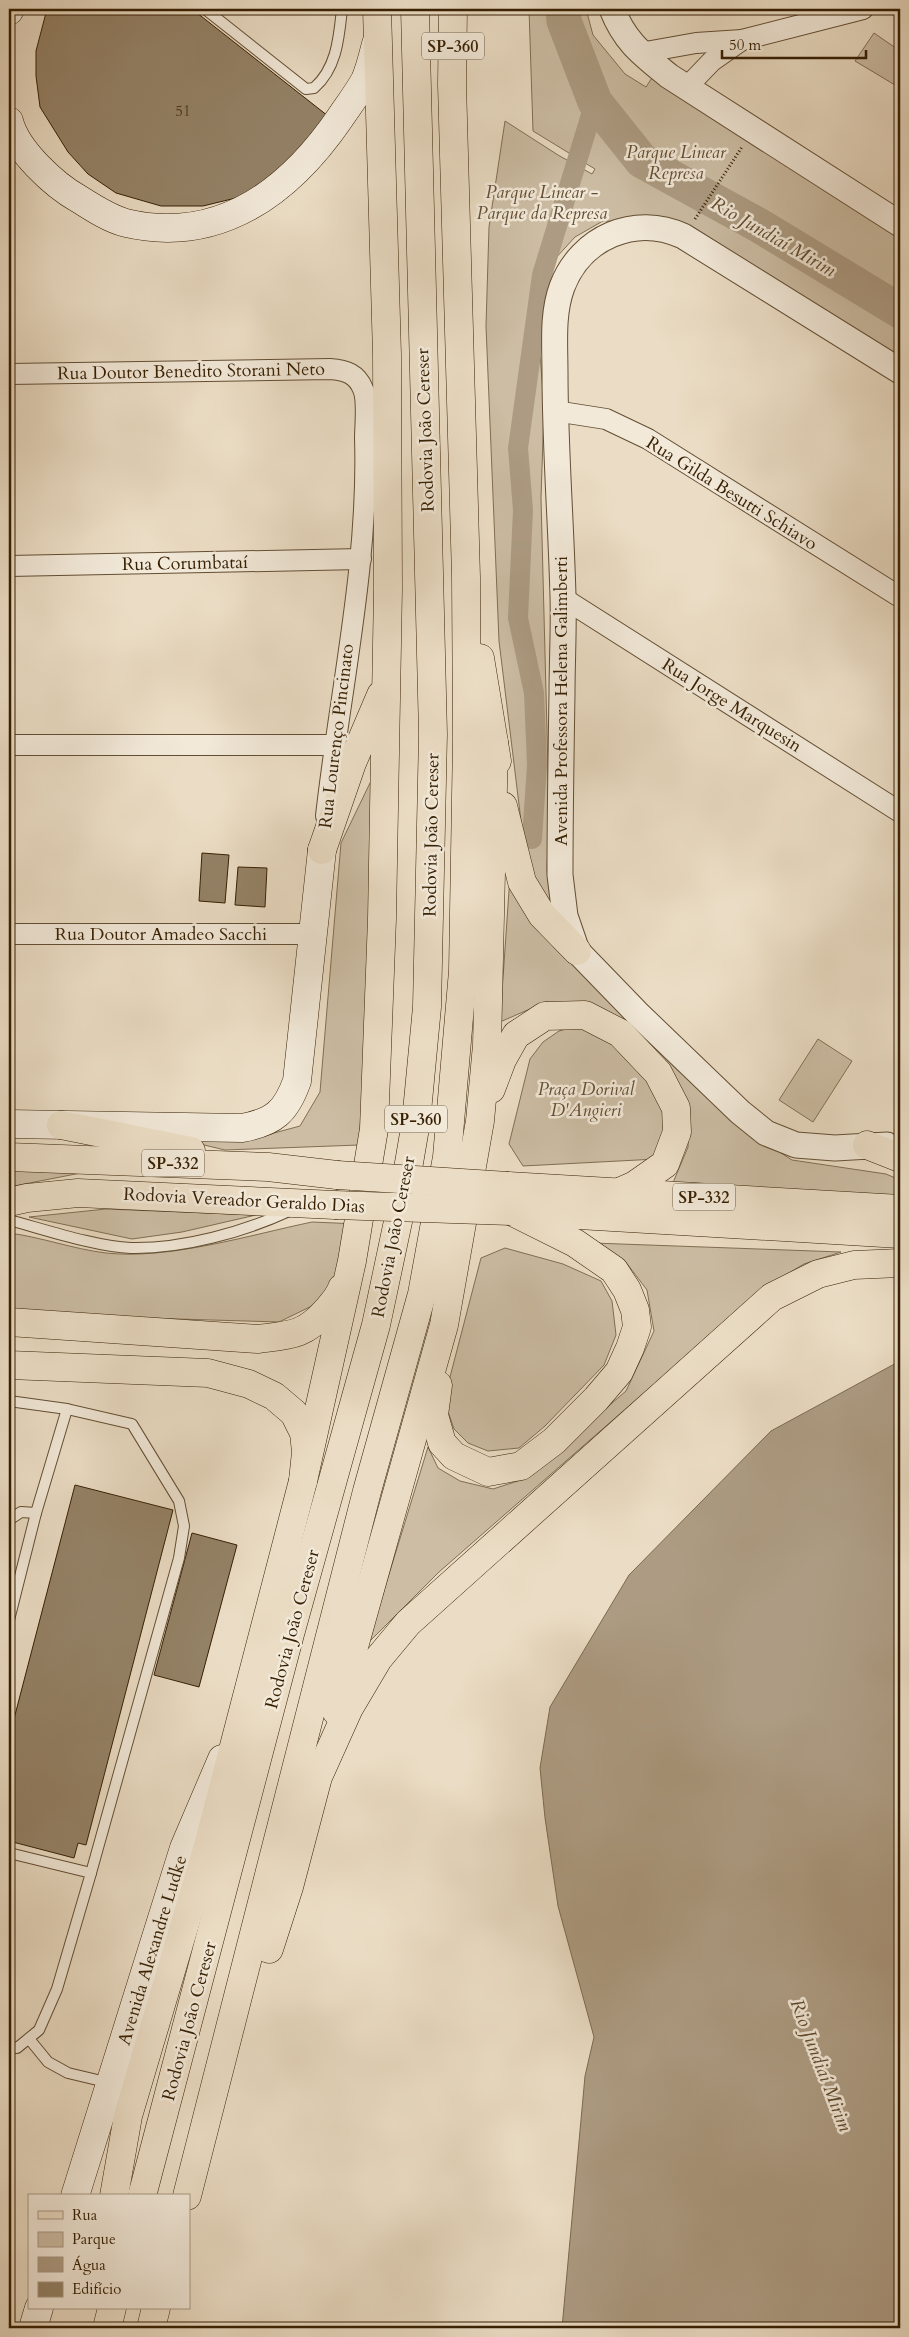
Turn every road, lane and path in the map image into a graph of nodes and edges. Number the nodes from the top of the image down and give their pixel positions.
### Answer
1 (205, 9) edge
2 (342, 9) edge
3 (377, 9) edge
4 (415, 9) edge
5 (612, 9) edge
6 (863, 9) edge
7 (454, 16) edge
8 (378, 39) junction
9 (742, 40) junction
10 (640, 53) junction
11 (687, 87) junction
12 (9, 121) edge
13 (742, 147) dead end
14 (900, 224) edge
15 (690, 226) dead end
16 (900, 371) edge
17 (9, 374) edge
18 (364, 390) joint
19 (555, 411) junction
20 (361, 559) junction
21 (9, 566) edge
22 (466, 577) junction
23 (900, 597) edge
24 (563, 598) junction
25 (386, 683) junction
26 (494, 743) junction
27 (9, 744) edge
28 (334, 745) junction
29 (900, 812) edge
30 (322, 850) junction
31 (9, 934) edge
32 (313, 934) junction
33 (577, 950) junction
34 (480, 1121) junction
35 (9, 1124) edge
36 (61, 1125) junction
37 (867, 1145) junction
38 (900, 1145) edge
39 (9, 1157) edge
40 (900, 1158) edge
41 (268, 1167) junction
42 (619, 1192) junction
43 (510, 1198) junction
44 (9, 1202) edge
45 (304, 1203) junction
46 (900, 1209) edge
47 (9, 1220) edge
48 (900, 1234) edge
49 (352, 1261) junction
50 (900, 1262) edge
51 (9, 1322) edge
52 (444, 1325) junction
53 (9, 1366) edge
54 (9, 1401) edge
55 (67, 1409) junction
56 (303, 1481) junction
57 (36, 1513) junction
58 (9, 1520) edge
59 (9, 1620) edge
60 (244, 1709) junction
61 (318, 1777) junction
62 (9, 1853) edge
63 (91, 1873) junction
64 (30, 2040) junction
65 (9, 2047) edge
66 (110, 2083) junction
67 (210, 2116) junction
68 (76, 2194) edge
69 (114, 2194) edge
70 (143, 2194) edge
71 (188, 2194) edge
72 (38, 2310) edge
73 (112, 2310) edge
74 (156, 2310) edge
75 (33, 2328) edge
76 (107, 2328) edge
77 (151, 2328) edge

1 - 2 lane
3 - 8 main road
4 - 70 main road, Rodovia João Cereser / SP-360
5 - 10 street
6 - 9 street
7 - 22 main road, Rodovia João Cereser / SP-360
8 - 12 main road
8 - 25 main road
9 - 10 street
9 - 11 street
10 - 11 street
11 - 14 street
13 - 15 path
16 - 19 street, Avenida Professora Helena Galimberti
17 - 18 street, Rua Doutor Benedito Storani Neto
18 - 20 street, Rua Lourenço Pincinato
19 - 23 street, Rua Gilda Besutti Schiavo
19 - 24 street, Avenida Professora Helena Galimberti
20 - 21 street, Rua Corumbataí
20 - 28 street, Rua Lourenço Pincinato
22 - 26 main road
22 - 67 main road, Rodovia João Cereser / SP-360
24 - 29 street, Rua Jorge Marquesin
24 - 33 street, Avenida Professora Helena Galimberti
25 - 30 main road
25 - 49 main road
26 - 33 main road
26 - 34 main road
27 - 28 street
28 - 30 street, Rua Lourenço Pincinato
30 - 32 main road, Rua Lourenço Pincinato
31 - 32 street, Rua Doutor Amadeo Sacchi
32 - 36 main road, Rua Lourenço Pincinato
33 - 37 street, Avenida Professora Helena Galimberti
34 - 42 main road
34 - 52 main road
35 - 36 main road, Rua Lourenço Pincinato
36 - 41 main road
37 - 38 street, Avenida Professora Helena Galimberti
37 - 40 main road
39 - 41 main road, Rodovia Vereador Geraldo Dias / SP-332
41 - 43 main road, Rodovia Vereador Geraldo Dias / SP-332, bridge
42 - 43 main road, Rodovia Vereador Geraldo Dias / SP-332
42 - 46 main road, Rodovia Vereador Geraldo Dias / SP-332
43 - 45 main road, Rodovia Vereador Geraldo Dias / SP-332, bridge
43 - 48 main road, Rodovia Vereador Geraldo Dias / SP-332
43 - 52 main road
44 - 45 main road, Rodovia Vereador Geraldo Dias / SP-332
45 - 47 lane
49 - 51 main road
49 - 56 main road
50 - 61 main road
52 - 61 main road
53 - 56 main road
54 - 55 lane
55 - 57 lane
55 - 63 lane
56 - 60 main road
57 - 58 lane
57 - 59 lane
60 - 66 main road, Avenida Alexandre Ludke
60 - 69 main road
61 - 67 main road
62 - 63 lane
63 - 64 lane
64 - 65 lane
64 - 66 lane
66 - 68 main road, Avenida Alexandre Ludke
67 - 71 main road, Rodovia João Cereser / SP-360
72 - 75 main road
73 - 76 main road
74 - 77 main road

